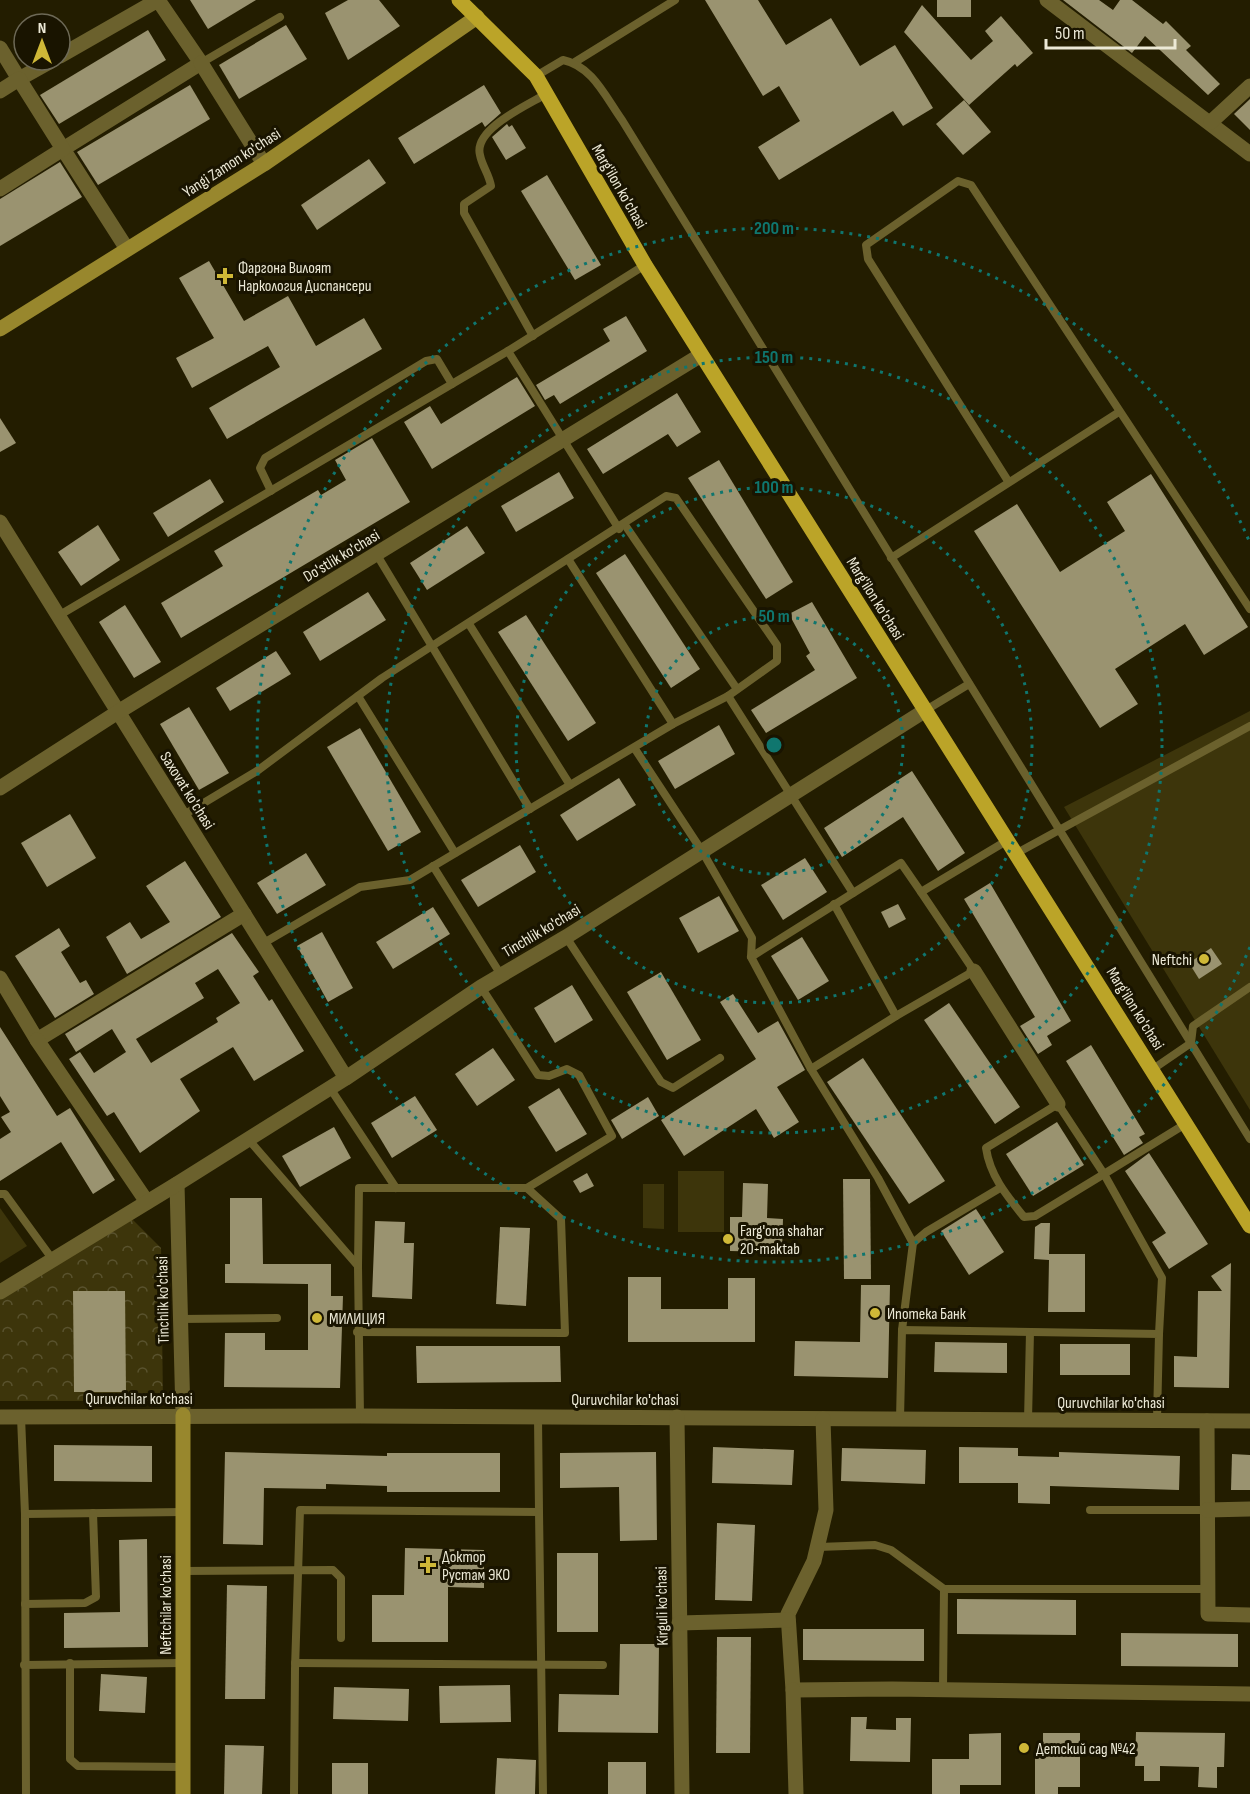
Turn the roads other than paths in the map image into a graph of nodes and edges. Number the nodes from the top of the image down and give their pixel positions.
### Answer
1 (158, 0) edge
2 (459, 0) edge
3 (675, 0) edge
4 (1047, 0) edge
5 (280, 17) dead end
6 (477, 17) junction
7 (0, 48) edge
8 (72, 49) edge
9 (575, 62) junction
10 (201, 63) junction
11 (32, 72) edge
12 (536, 76) junction
13 (19, 79) junction
14 (1250, 86) edge
15 (0, 92) edge
16 (546, 94) junction
17 (1211, 122) junction
18 (63, 149) junction
19 (1250, 154) edge
20 (264, 164) junction
21 (0, 189) edge
22 (127, 249) junction
23 (645, 265) junction
24 (0, 329) edge
25 (533, 336) junction
26 (508, 351) junction
27 (701, 355) junction
28 (452, 384) junction
29 (1119, 412) junction
30 (565, 438) junction
31 (1008, 481) junction
32 (271, 491) junction
33 (0, 522) edge
34 (622, 527) junction
35 (377, 555) junction
36 (891, 558) junction
37 (568, 559) junction
38 (1250, 609) edge
39 (58, 615) junction
40 (469, 624) junction
41 (434, 647) junction
42 (969, 684) junction
43 (737, 689) junction
44 (358, 696) junction
45 (728, 696) junction
46 (926, 710) junction
47 (118, 712) junction
48 (673, 724) junction
49 (1250, 726) edge
50 (635, 749) junction
51 (570, 785) junction
52 (0, 788) edge
53 (791, 796) junction
54 (530, 809) junction
55 (183, 816) junction
56 (1058, 829) junction
57 (1008, 840) junction
58 (702, 850) junction
59 (1017, 853) junction
60 (455, 854) junction
61 (433, 866) junction
62 (921, 892) junction
63 (853, 893) junction
64 (834, 904) junction
65 (244, 914) junction
66 (566, 937) junction
67 (262, 944) junction
68 (751, 957) junction
69 (974, 971) junction
70 (501, 975) junction
71 (0, 978) edge
72 (481, 987) junction
73 (1250, 987) edge
74 (896, 1016) junction
75 (37, 1040) junction
76 (1191, 1043) junction
77 (720, 1058) dead end
78 (811, 1069) junction
79 (1153, 1069) junction
80 (346, 1078) junction
81 (330, 1088) junction
82 (1058, 1104) junction
83 (1187, 1123) junction
84 (249, 1139) junction
85 (1250, 1139) edge
86 (1104, 1174) junction
87 (177, 1184) junction
88 (396, 1188) junction
89 (527, 1188) junction
90 (1000, 1188) junction
91 (0, 1194) edge
92 (147, 1202) junction
93 (1250, 1226) edge
94 (914, 1243) junction
95 (53, 1260) junction
96 (358, 1266) junction
97 (0, 1292) edge
98 (277, 1318) dead end
99 (180, 1319) junction
100 (902, 1330) junction
101 (357, 1332) junction
102 (1030, 1332) junction
103 (1159, 1334) junction
104 (183, 1415) junction
105 (360, 1416) junction
106 (0, 1417) edge
107 (21, 1417) junction
108 (538, 1417) junction
109 (677, 1417) junction
110 (823, 1419) junction
111 (1157, 1419) junction
112 (900, 1420) junction
113 (1028, 1420) junction
114 (1207, 1421) junction
115 (1250, 1421) edge
116 (1250, 1509) edge
117 (1090, 1510) dead end
118 (1207, 1510) junction
119 (183, 1512) junction
120 (539, 1512) junction
121 (93, 1513) junction
122 (25, 1514) junction
123 (818, 1546) junction
124 (297, 1569) junction
125 (183, 1571) junction
126 (944, 1589) junction
127 (1208, 1589) junction
128 (25, 1604) junction
129 (1250, 1615) edge
130 (788, 1620) junction
131 (679, 1623) junction
132 (341, 1638) dead end
133 (70, 1663) junction
134 (183, 1663) junction
135 (295, 1663) junction
136 (24, 1665) junction
137 (543, 1665) junction
138 (603, 1665) dead end
139 (943, 1689) junction
140 (793, 1690) junction
141 (1250, 1694) edge
142 (183, 1767) junction
143 (26, 1794) edge
144 (183, 1794) edge
145 (294, 1794) edge
146 (543, 1794) edge
147 (682, 1794) edge
148 (796, 1794) edge

1 - 8 street
1 - 10 street
2 - 6 main road, Marg'ilon ko'chasi
3 - 9 lane
4 - 17 street
5 - 10 lane
6 - 12 main road, Marg'ilon ko'chasi
6 - 20 street, Yangi Zamon ko'chasi
7 - 13 street
9 - 12 lane
9 - 36 lane
10 - 18 street
10 - 20 street
11 - 13 street
12 - 16 main road, Marg'ilon ko'chasi
13 - 15 street
13 - 18 street
14 - 17 street
16 - 23 main road, Marg'ilon ko'chasi
16 - 25 lane
17 - 19 street
18 - 21 street
18 - 22 street
20 - 22 street, Yangi Zamon ko'chasi
22 - 24 street, Yangi Zamon ko'chasi
23 - 25 lane
23 - 27 main road, Marg'ilon ko'chasi
25 - 26 lane
26 - 28 lane
26 - 30 lane
27 - 30 street, Do'stlik ko'chasi
27 - 46 main road, Marg'ilon ko'chasi
28 - 32 lane
28 - 32 lane
29 - 31 lane
29 - 31 lane
29 - 38 lane
30 - 34 lane
30 - 35 street, Do'stlik ko'chasi
31 - 36 lane
32 - 39 lane
33 - 39 street, Saxovat ko'chasi
34 - 37 lane
34 - 43 lane
34 - 43 lane
35 - 41 lane
35 - 47 street, Do'stlik ko'chasi
36 - 42 lane
37 - 40 lane
37 - 48 lane
39 - 47 street, Saxovat ko'chasi
40 - 41 lane
40 - 51 lane
41 - 44 lane
41 - 54 lane
42 - 46 lane
42 - 56 lane
43 - 45 lane
44 - 55 lane
44 - 60 lane
45 - 48 lane
45 - 53 lane
46 - 53 street, Tinchlik ko'chasi
46 - 57 main road, Marg'ilon ko'chasi
47 - 52 street, Do'stlik ko'chasi
47 - 55 street, Saxovat ko'chasi
48 - 50 lane
49 - 56 lane
50 - 51 lane
50 - 58 lane
51 - 54 lane
53 - 58 street, Tinchlik ko'chasi
53 - 63 lane
54 - 60 lane
55 - 65 street, Saxovat ko'chasi
56 - 59 lane
56 - 76 lane
57 - 59 main road, Marg'ilon ko'chasi
57 - 62 lane
58 - 66 street, Tinchlik ko'chasi
58 - 68 lane
59 - 79 main road, Marg'ilon ko'chasi
60 - 61 lane
61 - 67 lane
61 - 70 lane
62 - 63 lane
62 - 69 lane
63 - 64 lane
64 - 68 lane
64 - 74 lane
65 - 67 street, Saxovat ko'chasi
65 - 75 street
66 - 70 street, Tinchlik ko'chasi
66 - 77 lane
67 - 80 street, Saxovat ko'chasi
68 - 78 lane
69 - 74 lane
69 - 82 street
70 - 72 street, Tinchlik ko'chasi
71 - 75 street
72 - 80 street, Tinchlik ko'chasi
72 - 89 lane
73 - 76 lane
74 - 78 lane
75 - 92 street
76 - 79 lane
76 - 85 lane
78 - 94 lane
79 - 83 main road, Marg'ilon ko'chasi
80 - 81 street, Tinchlik ko'chasi
81 - 84 street, Tinchlik ko'chasi
81 - 88 lane
82 - 86 lane
82 - 90 lane
83 - 86 lane
83 - 93 main road, Marg'ilon ko'chasi
84 - 87 street, Tinchlik ko'chasi
84 - 96 lane
86 - 90 lane
86 - 103 lane
87 - 92 street, Tinchlik ko'chasi
87 - 99 street, Tinchlik ko'chasi
88 - 89 lane
88 - 96 lane
89 - 101 lane
90 - 94 lane
91 - 95 lane
92 - 95 street, Tinchlik ko'chasi
94 - 100 lane
95 - 97 street, Tinchlik ko'chasi
96 - 101 lane
98 - 99 lane
99 - 104 street, Tinchlik ko'chasi
100 - 102 lane
100 - 112 lane
101 - 105 lane
102 - 103 lane
102 - 113 lane
103 - 111 lane
104 - 105 street, Quruvchilar ko'chasi
104 - 107 street, Quruvchilar ko'chasi
104 - 119 street, Neftchilar ko'chasi
105 - 108 street, Quruvchilar ko'chasi
106 - 107 street, Quruvchilar ko'chasi
107 - 122 lane
108 - 109 street, Quruvchilar ko'chasi
108 - 120 lane
109 - 110 street, Quruvchilar ko'chasi
109 - 131 street, Kirguli ko'chasi
110 - 112 street, Quruvchilar ko'chasi
110 - 123 street
111 - 113 street, Quruvchilar ko'chasi
111 - 114 street, Quruvchilar ko'chasi
112 - 113 street, Quruvchilar ko'chasi
114 - 115 street, Quruvchilar ko'chasi
114 - 118 street
116 - 118 street
117 - 118 lane
118 - 127 street
119 - 121 lane
119 - 125 street, Neftchilar ko'chasi
120 - 124 lane
120 - 137 lane
121 - 122 lane
121 - 128 lane
122 - 128 lane
123 - 126 lane
123 - 130 street
124 - 125 lane
124 - 132 lane
124 - 135 lane
125 - 134 street, Neftchilar ko'chasi
126 - 127 lane
126 - 139 lane
127 - 129 street
128 - 136 lane
130 - 131 street
130 - 140 street
131 - 147 street, Kirguli ko'chasi
133 - 134 lane
133 - 136 lane
133 - 142 lane
134 - 142 street, Neftchilar ko'chasi
135 - 137 lane
135 - 145 lane
136 - 143 lane
137 - 138 lane
137 - 146 lane
139 - 140 street
139 - 141 street
140 - 148 street
142 - 144 street, Neftchilar ko'chasi

